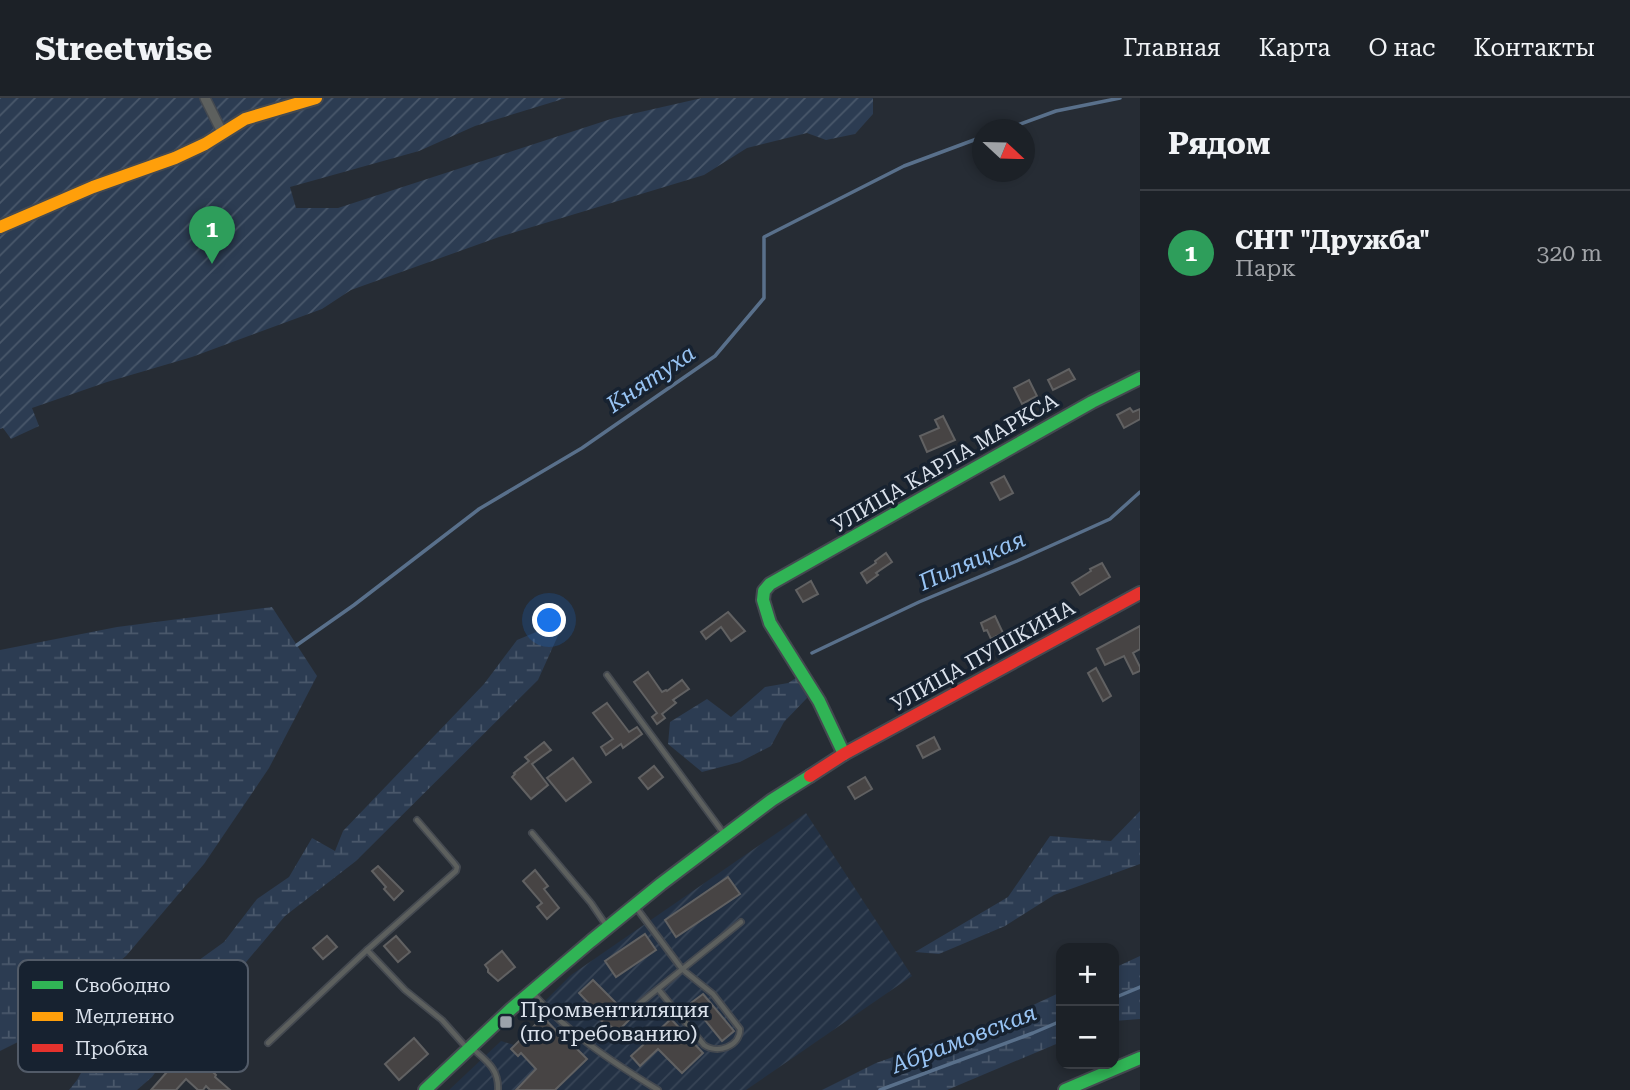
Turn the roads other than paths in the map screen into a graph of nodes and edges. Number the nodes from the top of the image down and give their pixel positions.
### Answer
1 (205, 98) edge
2 (316, 98) edge
3 (222, 132) junction
4 (0, 227) edge
5 (1140, 378) edge
6 (1140, 593) edge
7 (607, 675) dead end
8 (844, 754) junction
9 (417, 820) dead end
10 (532, 833) dead end
11 (725, 835) junction
12 (634, 905) junction
13 (741, 922) dead end
14 (608, 927) junction
15 (367, 950) junction
16 (682, 969) junction
17 (658, 989) junction
18 (532, 991) junction
19 (639, 1004) dead end
20 (268, 1043) dead end
21 (469, 1047) junction
22 (1140, 1058) edge
23 (425, 1090) edge
24 (498, 1090) edge
25 (658, 1090) edge
26 (1065, 1090) edge

1 - 3 street
2 - 3 street
3 - 4 street
5 - 8 street, УЛИЦА КАРЛА МАРКСА
6 - 8 street, УЛИЦА ПУШКИНА
7 - 11 lane
8 - 11 street, УЛИЦА ПУШКИНА
9 - 15 lane
10 - 14 lane
11 - 12 street, УЛИЦА ПУШКИНА
12 - 14 street, УЛИЦА ПУШКИНА
12 - 16 lane
13 - 16 lane
14 - 18 street, УЛИЦА ПУШКИНА
15 - 20 lane
15 - 21 lane
16 - 17 lane
16 - 17 lane
17 - 19 lane
18 - 21 street, УЛИЦА ПУШКИНА
18 - 25 lane
21 - 23 street, УЛИЦА ПУШКИНА
21 - 24 lane
22 - 26 street

